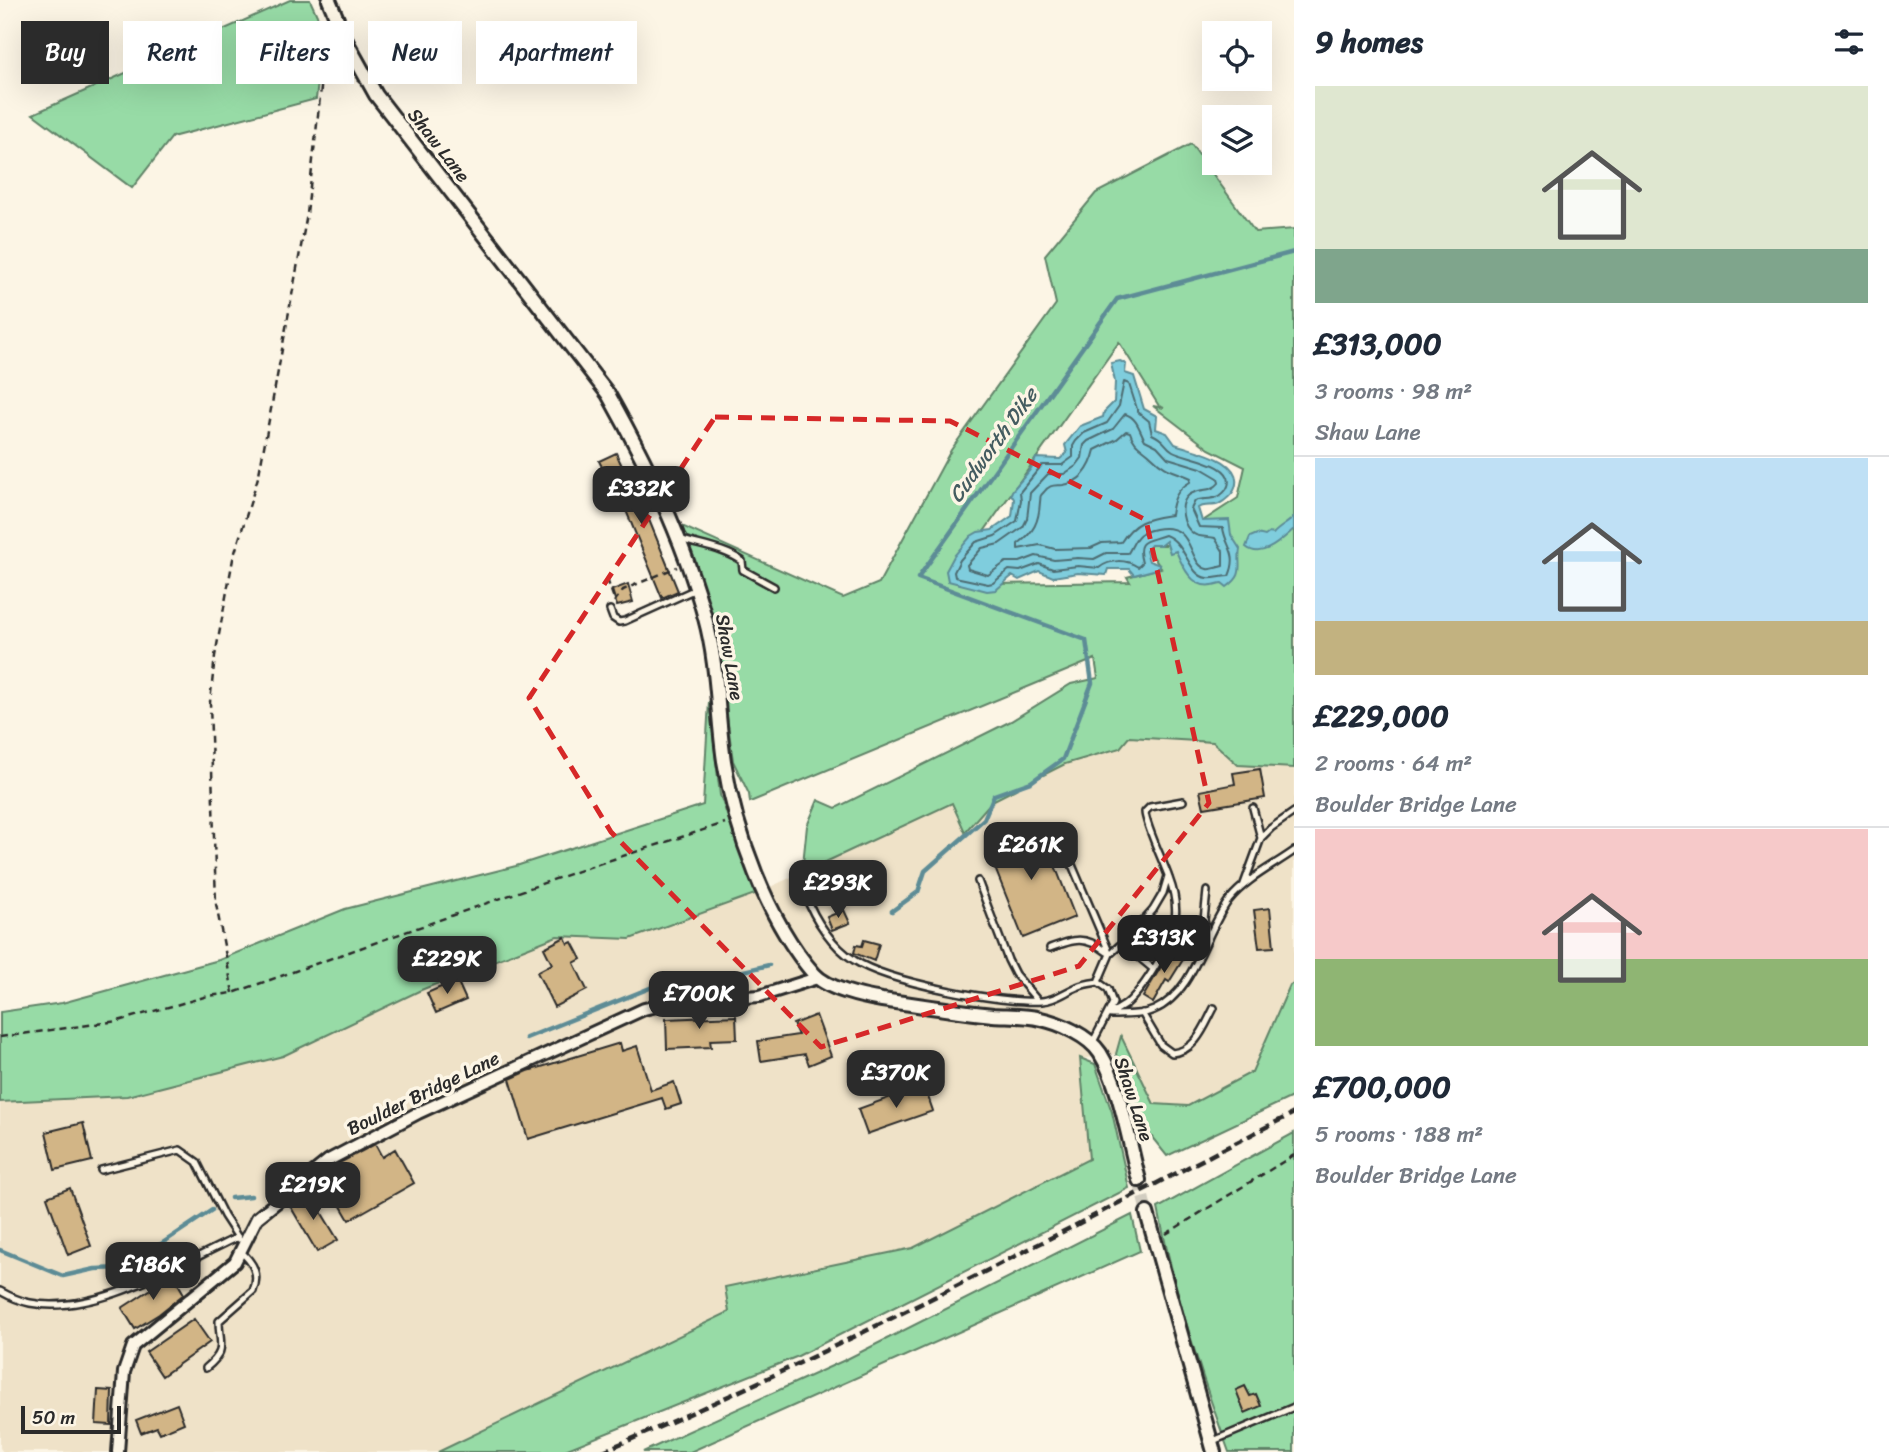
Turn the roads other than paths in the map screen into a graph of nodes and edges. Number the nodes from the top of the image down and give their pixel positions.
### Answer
1 (329, 0) edge
2 (677, 538) junction
3 (774, 587) dead end
4 (696, 590) junction
5 (610, 610) road end
6 (1183, 801) dead end
7 (1253, 808) dead end
8 (1294, 811) edge
9 (1058, 832) dead end
10 (1261, 838) junction
11 (1294, 851) edge
12 (1168, 874) junction
13 (978, 881) dead end
14 (1243, 887) junction
15 (1207, 891) dead end
16 (806, 896) dead end
17 (1208, 939) junction
18 (1122, 943) junction
19 (1050, 948) dead end
20 (1110, 954) junction
21 (1152, 968) junction
22 (817, 978) junction
23 (1098, 982) junction
24 (1038, 1001) junction
25 (1214, 1008) dead end
26 (1142, 1013) junction
27 (1108, 1015) junction
28 (1092, 1045) junction
29 (101, 1170) dead end
30 (1139, 1180) tunnel mouth
31 (1147, 1213) tunnel mouth
32 (240, 1244) junction
33 (0, 1291) edge
34 (206, 1368) dead end
35 (1294, 1407) edge
36 (1212, 1447) edge
37 (118, 1452) edge

1 - 2 street, Shaw Lane
2 - 3 lane
2 - 4 street, Shaw Lane
4 - 5 lane
4 - 22 street, Shaw Lane
6 - 12 lane
7 - 10 lane
8 - 10 lane
9 - 20 lane
10 - 14 lane
11 - 14 lane
12 - 18 lane
12 - 21 lane
13 - 24 lane
14 - 17 lane
15 - 17 lane
16 - 24 lane
17 - 26 lane
18 - 20 lane
18 - 21 lane
19 - 20 lane
20 - 23 lane
21 - 27 lane
22 - 28 street, Shaw Lane
22 - 32 street, Boulder Bridge Lane
23 - 24 lane
23 - 27 lane
25 - 26 lane
26 - 27 lane
27 - 28 lane
28 - 30 street, Shaw Lane
29 - 32 lane
31 - 36 street
32 - 33 lane
32 - 34 lane
32 - 37 street, Boulder Bridge Lane
35 - 36 lane

